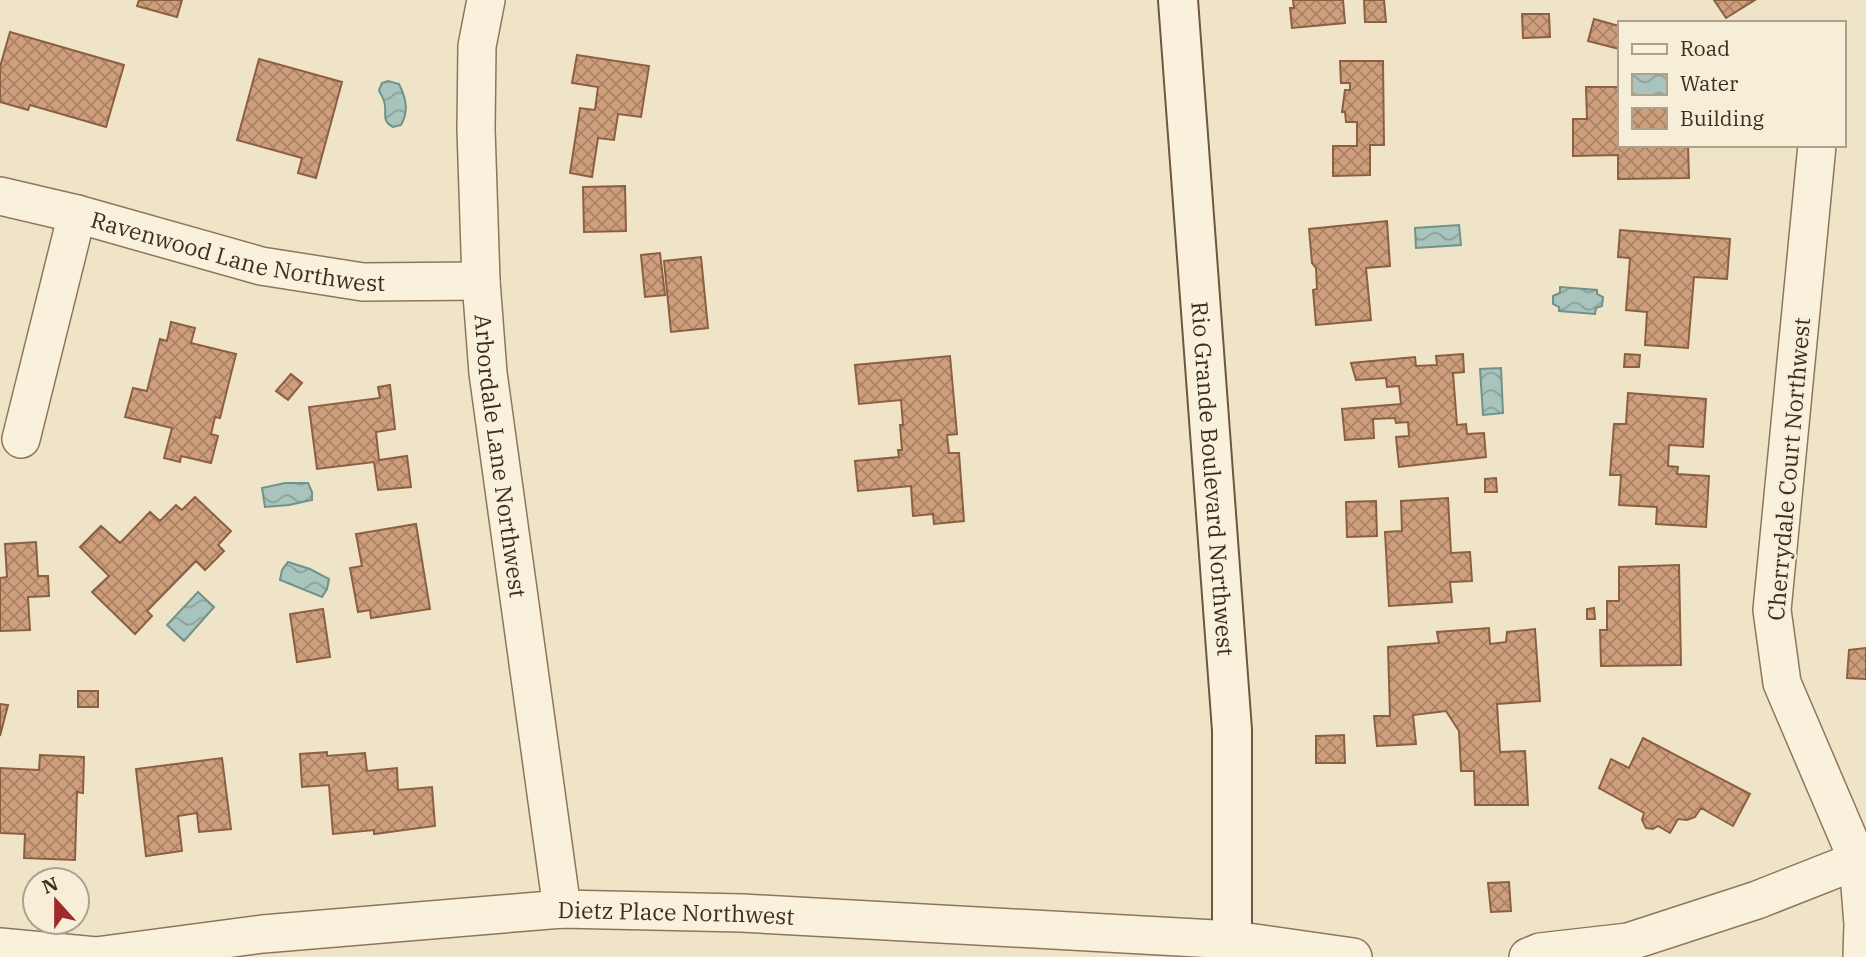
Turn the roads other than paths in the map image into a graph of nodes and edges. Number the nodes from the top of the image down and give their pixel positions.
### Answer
1 (486, 0) edge
2 (1178, 0) edge
3 (1817, 147) edge
4 (0, 196) edge
5 (77, 214) junction
6 (481, 281) junction
7 (21, 439) dead end
8 (1862, 859) edge
9 (562, 909) junction
10 (0, 947) edge
11 (1232, 949) edge
12 (1353, 957) edge
13 (1528, 957) edge
14 (1862, 957) edge

1 - 6 street, Arbordale Lane Northwest
2 - 11 street, Rio Grande Boulevard Northwest
3 - 8 street, Cherrydale Court Northwest
4 - 5 street, Ravenwood Lane Northwest
5 - 6 street, Ravenwood Lane Northwest
5 - 7 street
6 - 9 street, Arbordale Lane Northwest
8 - 13 street
8 - 14 street, Cherrydale Court Northwest
9 - 10 street, Dietz Place Northwest
9 - 11 street, Dietz Place Northwest
11 - 12 street, Dietz Place Northwest

